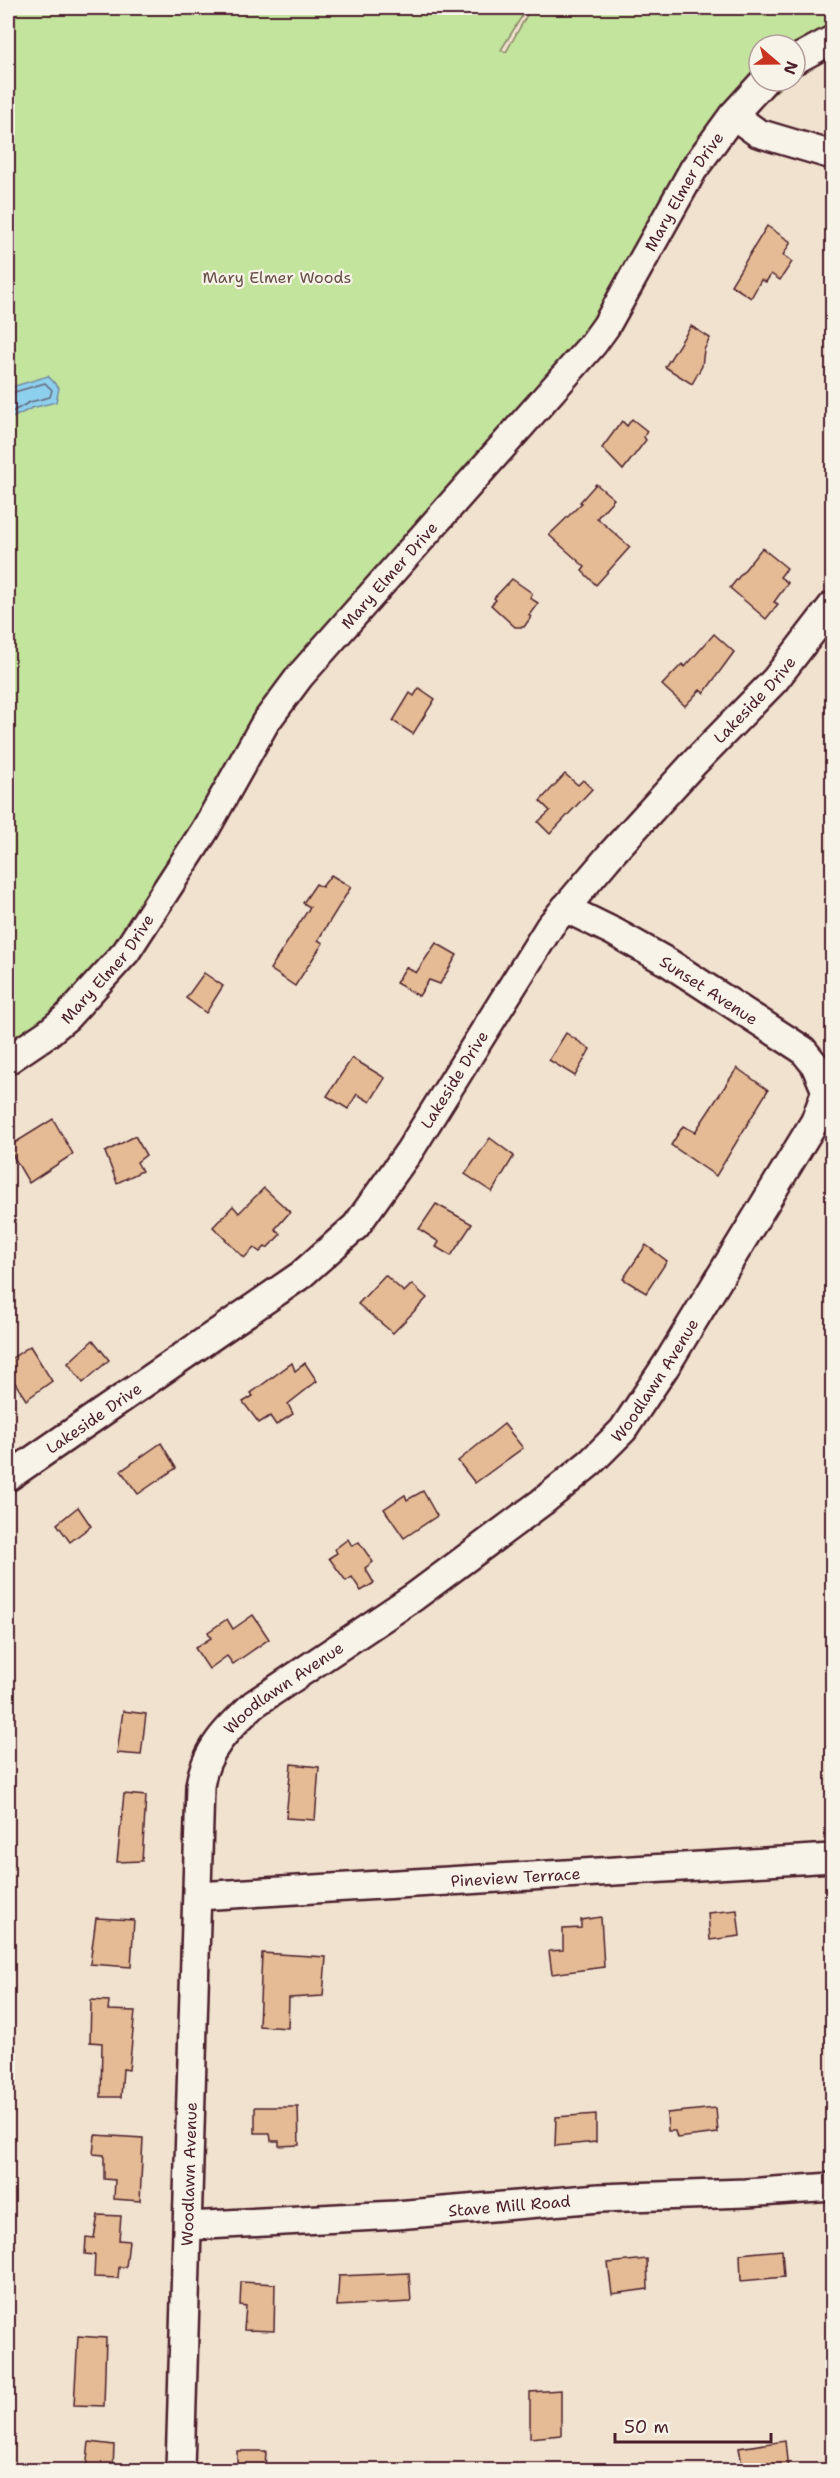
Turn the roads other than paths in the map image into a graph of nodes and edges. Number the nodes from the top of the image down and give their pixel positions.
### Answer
1 (832, 40) edge
2 (807, 54) edge
3 (753, 93) edge
4 (733, 115) junction
5 (832, 155) edge
6 (832, 606) edge
7 (565, 908) junction
8 (8, 1060) edge
9 (824, 1097) joint
10 (8, 1477) edge
11 (832, 1858) edge
12 (198, 1896) junction
13 (832, 2187) edge
14 (188, 2226) junction
15 (180, 2470) edge

1 - 2 street
3 - 4 street, Mary Elmer Drive
4 - 5 street
4 - 8 street, Mary Elmer Drive
6 - 7 street, Lakeside Drive
7 - 9 street, Sunset Avenue
7 - 10 street, Lakeside Drive
9 - 12 street, Woodlawn Avenue
11 - 12 street, Pineview Terrace
12 - 14 street, Woodlawn Avenue
13 - 14 street, Stave Mill Road
14 - 15 street, Woodlawn Avenue

